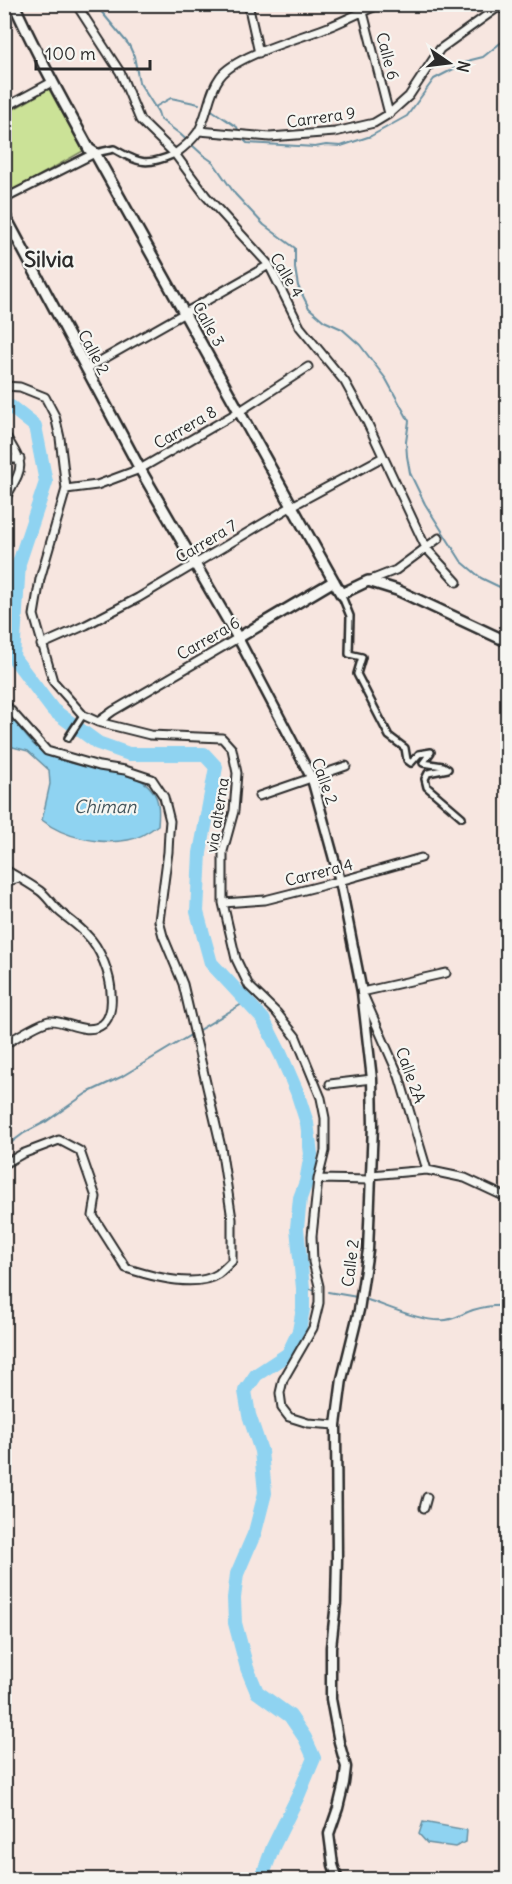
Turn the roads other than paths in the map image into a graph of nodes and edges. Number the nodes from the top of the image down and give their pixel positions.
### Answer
1 (14, 4) edge
2 (76, 4) edge
3 (248, 4) edge
4 (382, 4) edge
5 (486, 4) edge
6 (361, 8) edge
7 (497, 8) junction
8 (507, 9) edge
9 (259, 53) junction
10 (52, 82) junction
11 (4, 108) edge
12 (389, 114) junction
13 (199, 131) junction
14 (95, 153) junction
15 (175, 154) junction
16 (4, 199) edge
17 (4, 214) edge
18 (269, 265) junction
19 (185, 311) junction
20 (308, 367) dead end
21 (86, 369) junction
22 (4, 386) edge
23 (240, 411) junction
24 (4, 433) edge
25 (383, 457) junction
26 (4, 459) edge
27 (20, 459) junction
28 (140, 469) junction
29 (66, 489) junction
30 (4, 501) edge
31 (292, 506) junction
32 (439, 538) dead end
33 (426, 548) junction
34 (196, 563) junction
35 (396, 570) junction
36 (334, 581) junction
37 (368, 581) junction
38 (457, 582) dead end
39 (398, 590) junction
40 (341, 594) junction
41 (238, 638) junction
42 (507, 642) edge
43 (41, 645) junction
44 (4, 703) edge
45 (83, 715) junction
46 (98, 722) junction
47 (68, 738) dead end
48 (346, 766) dead end
49 (312, 778) junction
50 (259, 796) dead end
51 (462, 817) dead end
52 (421, 858) dead end
53 (4, 869) edge
54 (19, 878) junction
55 (340, 881) junction
56 (4, 882) edge
57 (223, 903) junction
58 (446, 973) dead end
59 (362, 992) junction
60 (4, 1045) edge
61 (372, 1079) junction
62 (330, 1084) dead end
63 (4, 1164) edge
64 (427, 1170) junction
65 (371, 1177) junction
66 (318, 1179) junction
67 (507, 1198) edge
68 (336, 1425) junction
69 (427, 1497) dead end
70 (424, 1508) dead end
71 (338, 1880) edge

1 - 10 main road, Calle 3
2 - 15 street, Calle 4
3 - 9 street
4 - 6 street
5 - 7 street
6 - 9 street
6 - 12 street, Calle 6
7 - 8 street
7 - 12 street, Carrera 9
9 - 13 street
10 - 11 street
10 - 14 main road, Calle 3
12 - 13 street, Carrera 9
13 - 15 street
14 - 15 street
14 - 16 street
14 - 19 main road, Calle 3
15 - 18 street, Calle 4
17 - 21 main road, Calle 2
18 - 19 street
18 - 25 street, Calle 4
19 - 21 street
19 - 23 main road, Calle 3
20 - 23 street, Carrera 8
21 - 28 main road, Calle 2
22 - 29 street, via alterna
23 - 28 street, Carrera 8
23 - 31 main road, Calle 3
24 - 27 street
25 - 31 street, Carrera 7
25 - 33 street, Calle 4
26 - 27 street
27 - 30 street
28 - 29 street, Carrera 8
28 - 34 main road, Calle 2
29 - 43 street, via alterna
31 - 34 street, Carrera 7
31 - 36 main road, Calle 3
32 - 33 street
33 - 35 street
33 - 38 street, Calle 4
34 - 41 main road, Calle 2
34 - 43 street, Carrera 7
35 - 37 street
35 - 39 street
36 - 40 main road, Calle 3
36 - 41 main road, Carrera 6
37 - 39 main road
37 - 40 main road
39 - 42 main road
40 - 51 street, Calle 3
41 - 46 street, Carrera 6
41 - 49 street, Calle 2
43 - 45 street, via alterna
44 - 63 street
45 - 46 street, via alterna
45 - 47 street
46 - 57 street, via alterna
48 - 49 street
49 - 50 street
49 - 55 street, Calle 2
52 - 55 street, Carrera 4
53 - 54 street
54 - 56 street
54 - 60 street
55 - 57 street, Carrera 4
55 - 59 street, Calle 2
57 - 66 street, via alterna
58 - 59 street
59 - 61 street, Calle 2
59 - 64 street, Calle 2A
61 - 62 street
61 - 65 street, Calle 2
64 - 65 street
64 - 67 street
65 - 66 street
65 - 68 street, Calle 2
66 - 68 street, via alterna
68 - 71 street, Calle 2
69 - 70 street

